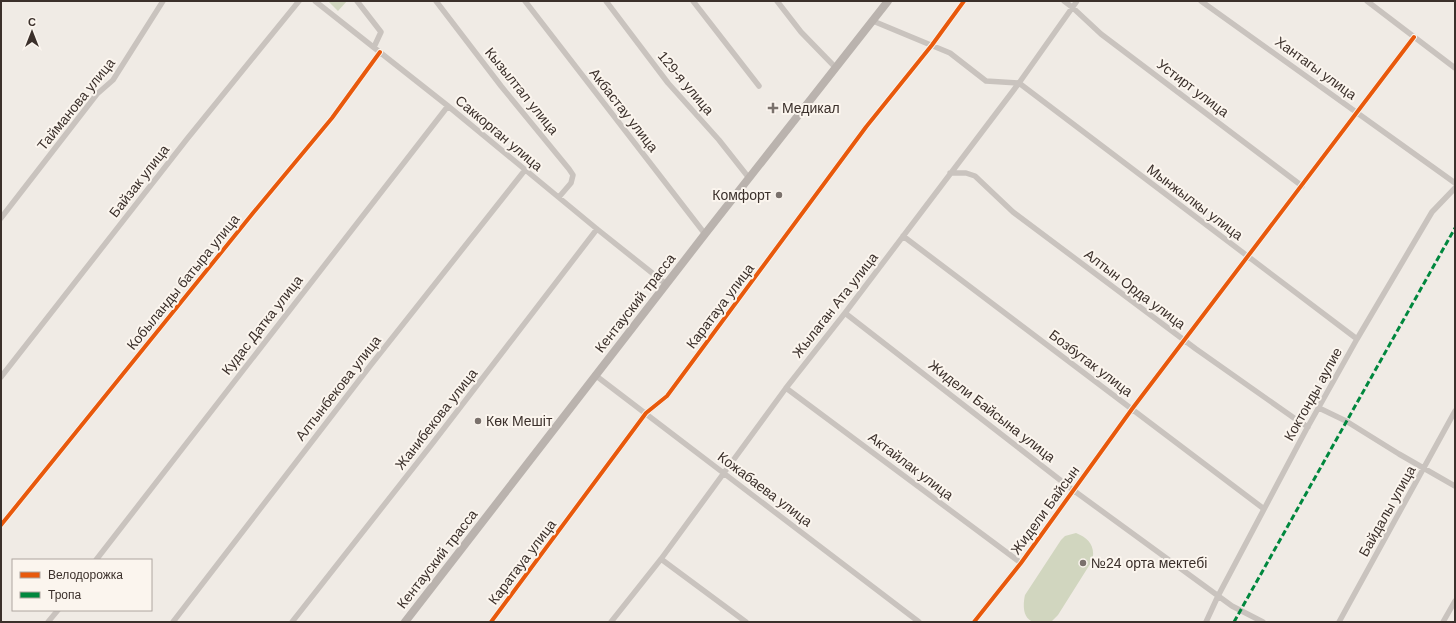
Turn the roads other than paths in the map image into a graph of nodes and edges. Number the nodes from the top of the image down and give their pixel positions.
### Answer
1 (163, 1) edge
2 (299, 1) edge
3 (315, 1) edge
4 (356, 1) edge
5 (436, 1) edge
6 (525, 1) edge
7 (606, 1) edge
8 (693, 1) edge
9 (777, 1) edge
10 (888, 1) edge
11 (964, 1) edge
12 (1064, 1) edge
13 (1077, 1) edge
14 (1201, 1) edge
15 (1367, 1) edge
16 (1072, 7) junction
17 (872, 21) junction
18 (1414, 37) junction
19 (932, 45) junction
20 (374, 47) junction
21 (380, 52) junction
22 (835, 67) junction
23 (1455, 68) edge
24 (1019, 83) junction
25 (759, 86) dead end
26 (448, 106) junction
27 (1357, 113) junction
28 (524, 170) junction
29 (950, 174) junction
30 (749, 178) junction
31 (1455, 183) edge
32 (1302, 186) junction
33 (1455, 188) edge
34 (559, 197) junction
35 (1, 218) edge
36 (597, 229) junction
37 (705, 234) junction
38 (903, 236) junction
39 (1248, 257) junction
40 (666, 284) junction
41 (845, 313) junction
42 (1357, 339) junction
43 (1185, 341) junction
44 (595, 375) junction
45 (1, 377) edge
46 (786, 388) junction
47 (1319, 408) junction
48 (1132, 409) junction
49 (1455, 411) edge
50 (646, 414) junction
51 (1308, 427) junction
52 (1424, 469) junction
53 (724, 472) junction
54 (1455, 486) edge
55 (1073, 490) junction
56 (1264, 509) junction
57 (1, 525) edge
58 (661, 558) junction
59 (97, 559) edge
60 (1021, 563) junction
61 (1218, 596) junction
62 (1455, 601) edge
63 (57, 611) edge
64 (48, 622) edge
65 (173, 622) edge
66 (292, 622) edge
67 (405, 622) edge
68 (491, 622) edge
69 (611, 622) edge
70 (746, 622) edge
71 (919, 622) edge
72 (974, 622) edge
73 (1206, 622) edge
74 (1263, 622) edge
75 (1339, 622) edge
76 (1444, 622) edge

1 - 35 street, Тайманова улица
2 - 45 street, Байзак улица
3 - 20 street, Саккорган улица
4 - 20 street
5 - 34 street, Кызылтал улица
6 - 37 street, Акбастау улица
7 - 30 street, 129-я улица
8 - 25 street
9 - 22 street
10 - 17 main road, Кентауский трасса
11 - 19 street, Каратауа улица
12 - 16 street, Устирт улица
13 - 16 street, Жылаган Ата улица
14 - 27 street, Хантагы улица
15 - 18 street
16 - 24 street, Жылаган Ата улица
16 - 32 street, Устирт улица
17 - 19 street
17 - 22 main road, Кентауский трасса
18 - 23 street
18 - 27 street, Жидели Байсын
19 - 24 street
19 - 50 street, Каратауа улица
20 - 21 street, Саккорган улица
21 - 26 street, Саккорган улица
21 - 57 street, Кобыланды батыра улица
22 - 30 main road, Кентауский трасса
24 - 29 street, Жылаган Ата улица
24 - 39 street, Мынжылкы улица
26 - 28 street, Саккорган улица
26 - 59 street, Кудас Датка улица
27 - 31 street, Хантагы улица
27 - 32 street, Жидели Байсын
28 - 34 street, Саккорган улица
28 - 65 street, Алтынбекова улица
29 - 38 street, Жылаган Ата улица
29 - 43 street, Алтын Орда улица
30 - 37 main road, Кентауский трасса
32 - 39 street, Жидели Байсын
33 - 42 street, Коктонды аулие
34 - 36 street, Саккорган улица
36 - 40 street, Саккорган улица
36 - 66 street, Жанибекова улица
37 - 40 main road, Кентауский трасса
38 - 41 street, Жылаган Ата улица
38 - 48 street, Бозбутак улица
39 - 42 street, Мынжылкы улица
39 - 43 street, Жидели Байсын
40 - 44 main road, Кентауский трасса
41 - 46 street, Жылаган Ата улица
41 - 55 street, Жидели Байсына улица
42 - 47 street, Коктонды аулие
43 - 48 street, Жидели Байсын
43 - 51 street, Алтын Орда улица
44 - 50 street, Кожабаева улица
44 - 67 main road, Кентауский трасса
46 - 53 street, Жылаган Ата улица
46 - 60 street, Актайлак улица
47 - 51 street, Коктонды аулие
47 - 52 street
48 - 55 street, Жидели Байсын
48 - 56 street, Бозбутак улица
49 - 52 street, Байдалы улица
50 - 53 street, Кожабаева улица
50 - 68 street, Каратауа улица
51 - 56 street, Коктонды аулие
52 - 54 street
52 - 75 street, Байдалы улица
53 - 58 street, Жылаган Ата улица
53 - 71 street, Кожабаева улица
55 - 60 street, Жидели Байсын
55 - 61 street, Жидели Байсына улица
56 - 61 street, Коктонды аулие
58 - 69 street, Жылаган Ата улица
58 - 70 street
60 - 72 street, Жидели Байсын
61 - 73 street, Коктонды аулие
61 - 74 street, Жидели Байсына улица
62 - 76 street
63 - 64 street

